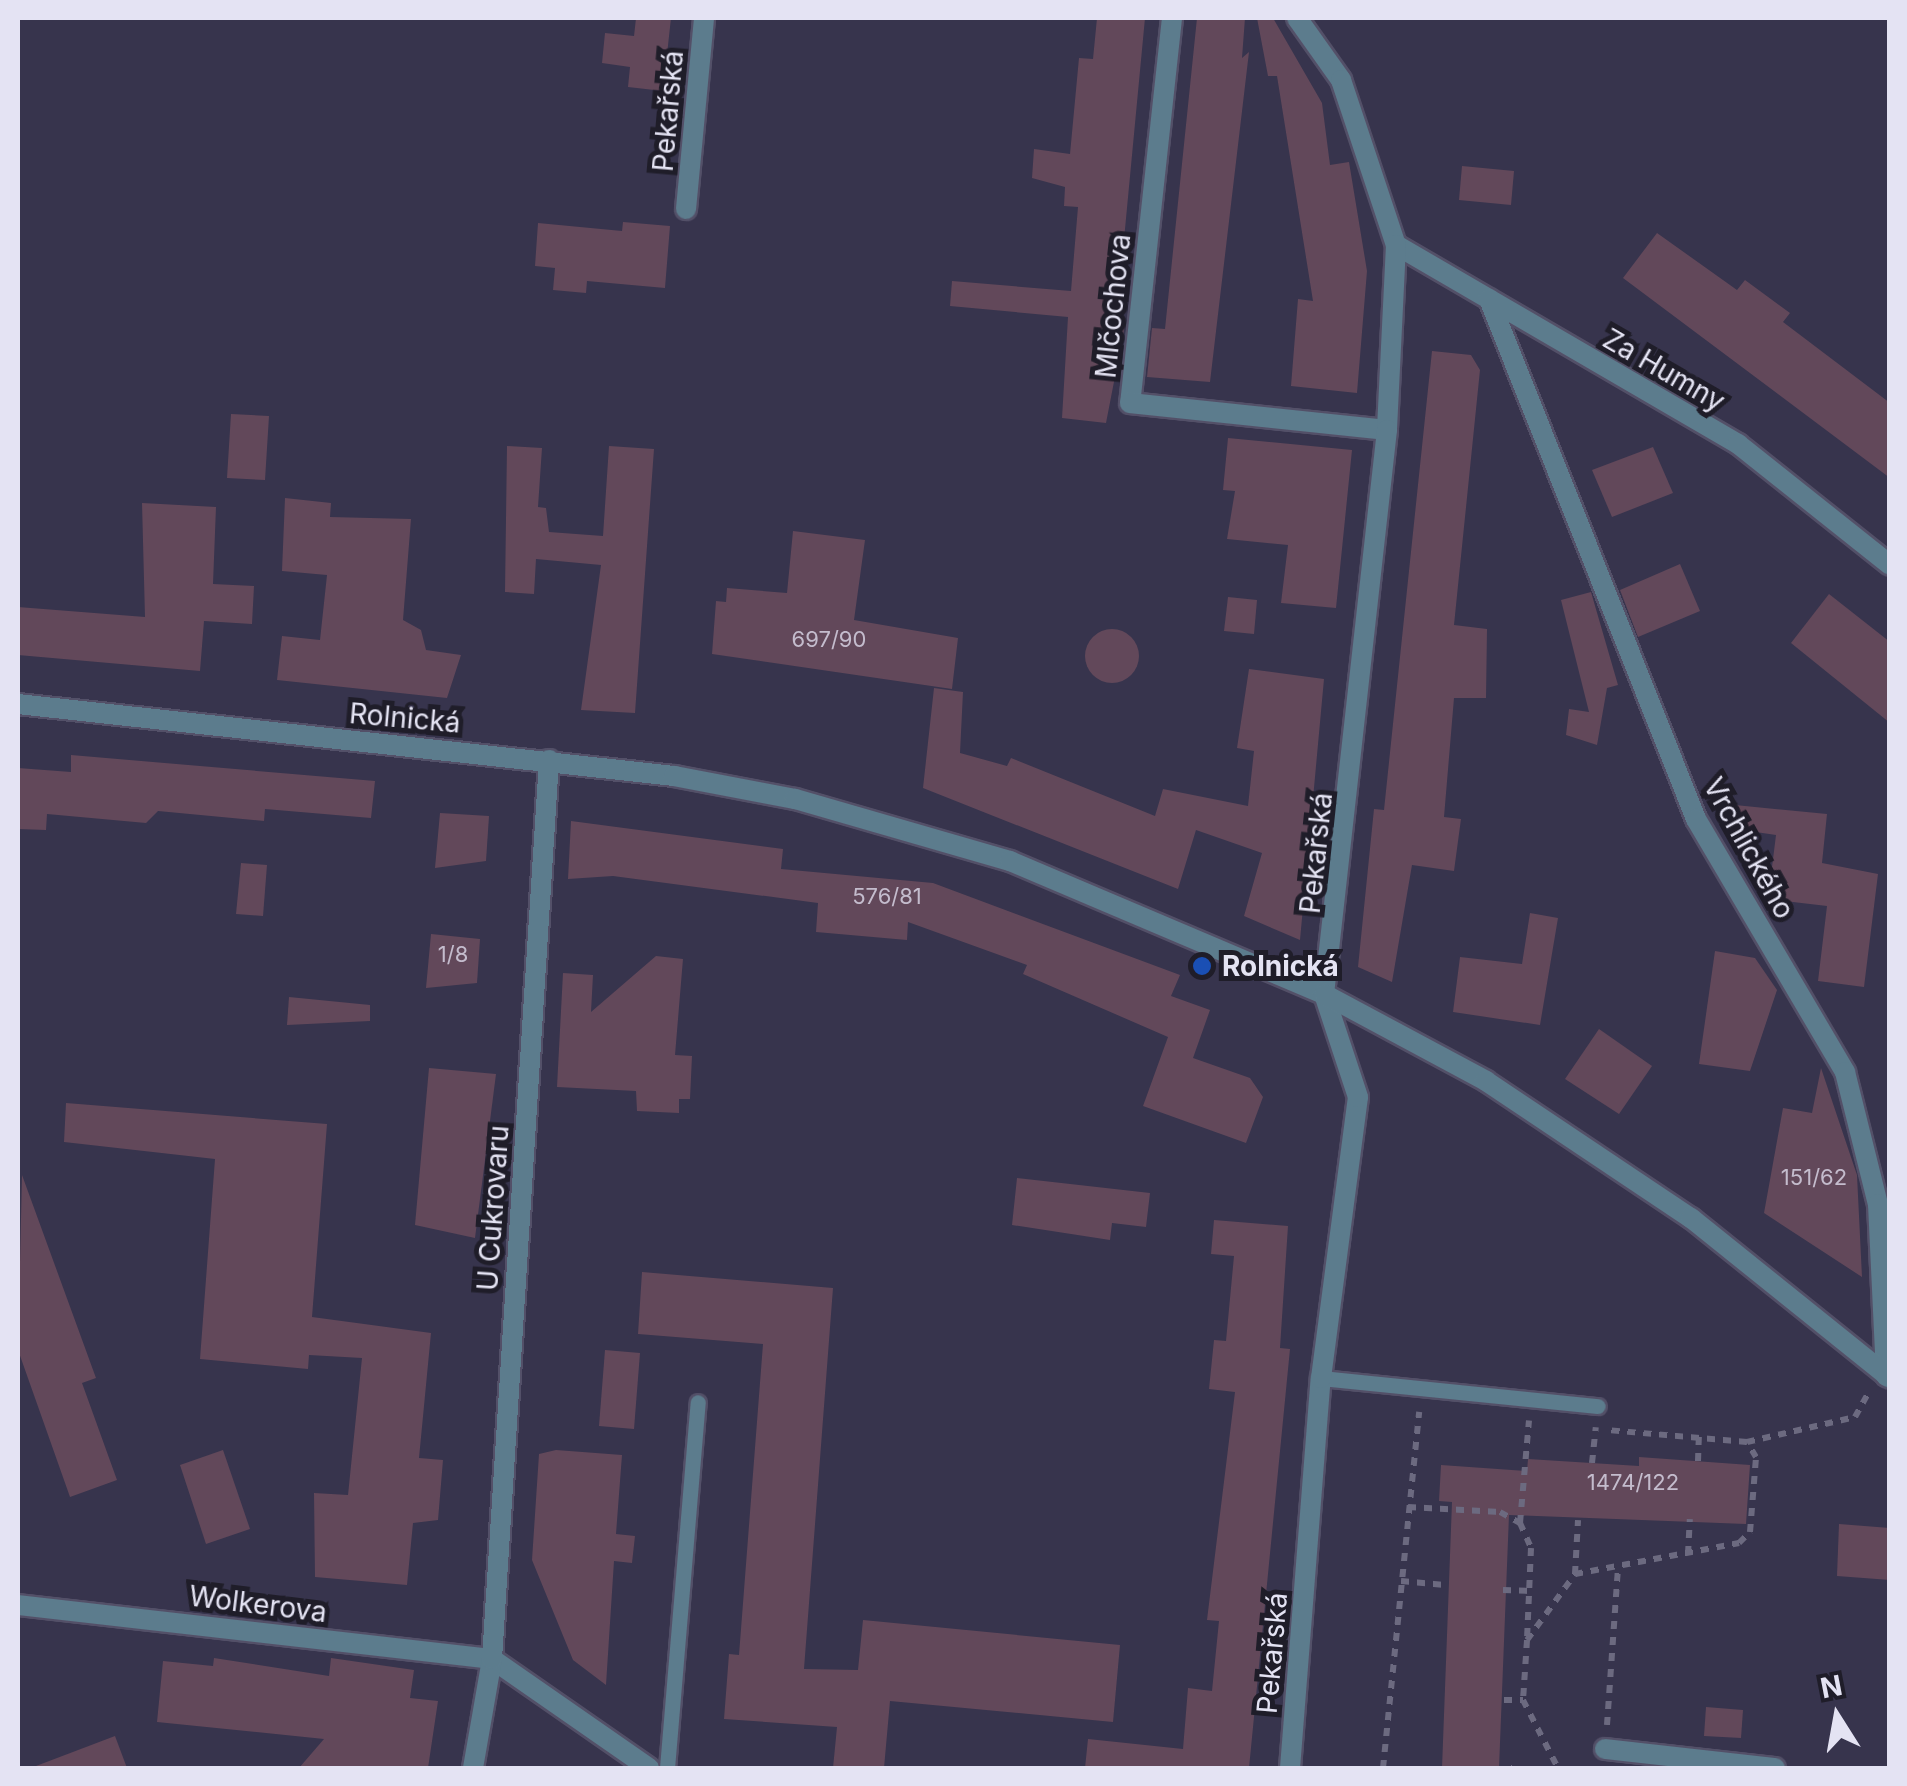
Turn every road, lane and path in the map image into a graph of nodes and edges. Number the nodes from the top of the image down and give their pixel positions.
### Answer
1 (704, 18) edge
2 (1172, 18) edge
3 (1297, 18) edge
4 (686, 209) dead end
5 (1396, 245) junction
6 (1489, 299) junction
7 (1387, 430) junction
8 (1890, 565) edge
9 (18, 704) edge
10 (550, 760) junction
11 (1324, 994) junction
12 (1886, 1375) edge
13 (1322, 1378) junction
14 (1422, 1389) junction
15 (1531, 1398) junction
16 (698, 1402) dead end
17 (1598, 1406) joint
18 (1596, 1430) junction
19 (1699, 1436) junction
20 (1748, 1442) junction
21 (1698, 1461) dead end
22 (1592, 1463) dead end
23 (1408, 1507) junction
24 (1690, 1519) dead end
25 (1578, 1520) dead end
26 (1520, 1523) junction
27 (1688, 1554) junction
28 (1618, 1567) junction
29 (1575, 1574) junction
30 (1400, 1581) junction
31 (1445, 1584) dead end
32 (1503, 1590) dead end
33 (1530, 1591) junction
34 (18, 1604) edge
35 (1527, 1640) junction
36 (492, 1659) junction
37 (1504, 1700) dead end
38 (1523, 1700) junction
39 (1605, 1749) joint
40 (473, 1768) edge
41 (650, 1768) edge
42 (667, 1768) edge
43 (1290, 1768) edge
44 (1384, 1768) edge
45 (1558, 1768) edge
46 (1776, 1768) edge

1 - 4 street, Pekařská
2 - 7 street, Mlčochova
3 - 5 street, Pekařská
5 - 6 street, Za Humny
5 - 7 street, Pekařská
6 - 8 street, Za Humny
6 - 12 street, Vrchlického
7 - 11 street, Pekařská
9 - 10 street, Rolnická
10 - 11 street, Rolnická
10 - 36 street, U Cukrovaru
11 - 12 street, Rolnická
11 - 13 street, Pekařská
12 - 20 path
13 - 14 lane
13 - 43 street, Pekařská
14 - 15 lane
14 - 23 path
15 - 17 lane
15 - 26 path
16 - 42 lane
17 - 18 path
18 - 19 path
18 - 22 path
19 - 20 path
19 - 21 path
20 - 27 path
23 - 26 path
23 - 30 path
24 - 27 path
25 - 29 path
26 - 33 path
27 - 28 path
28 - 29 path
28 - 39 path
29 - 35 path
30 - 31 path
30 - 44 path
32 - 33 path
33 - 35 path
34 - 36 street, Wolkerova
35 - 38 path
36 - 40 street, U Cukrovaru
36 - 41 street
37 - 38 path
38 - 45 path
39 - 46 street

